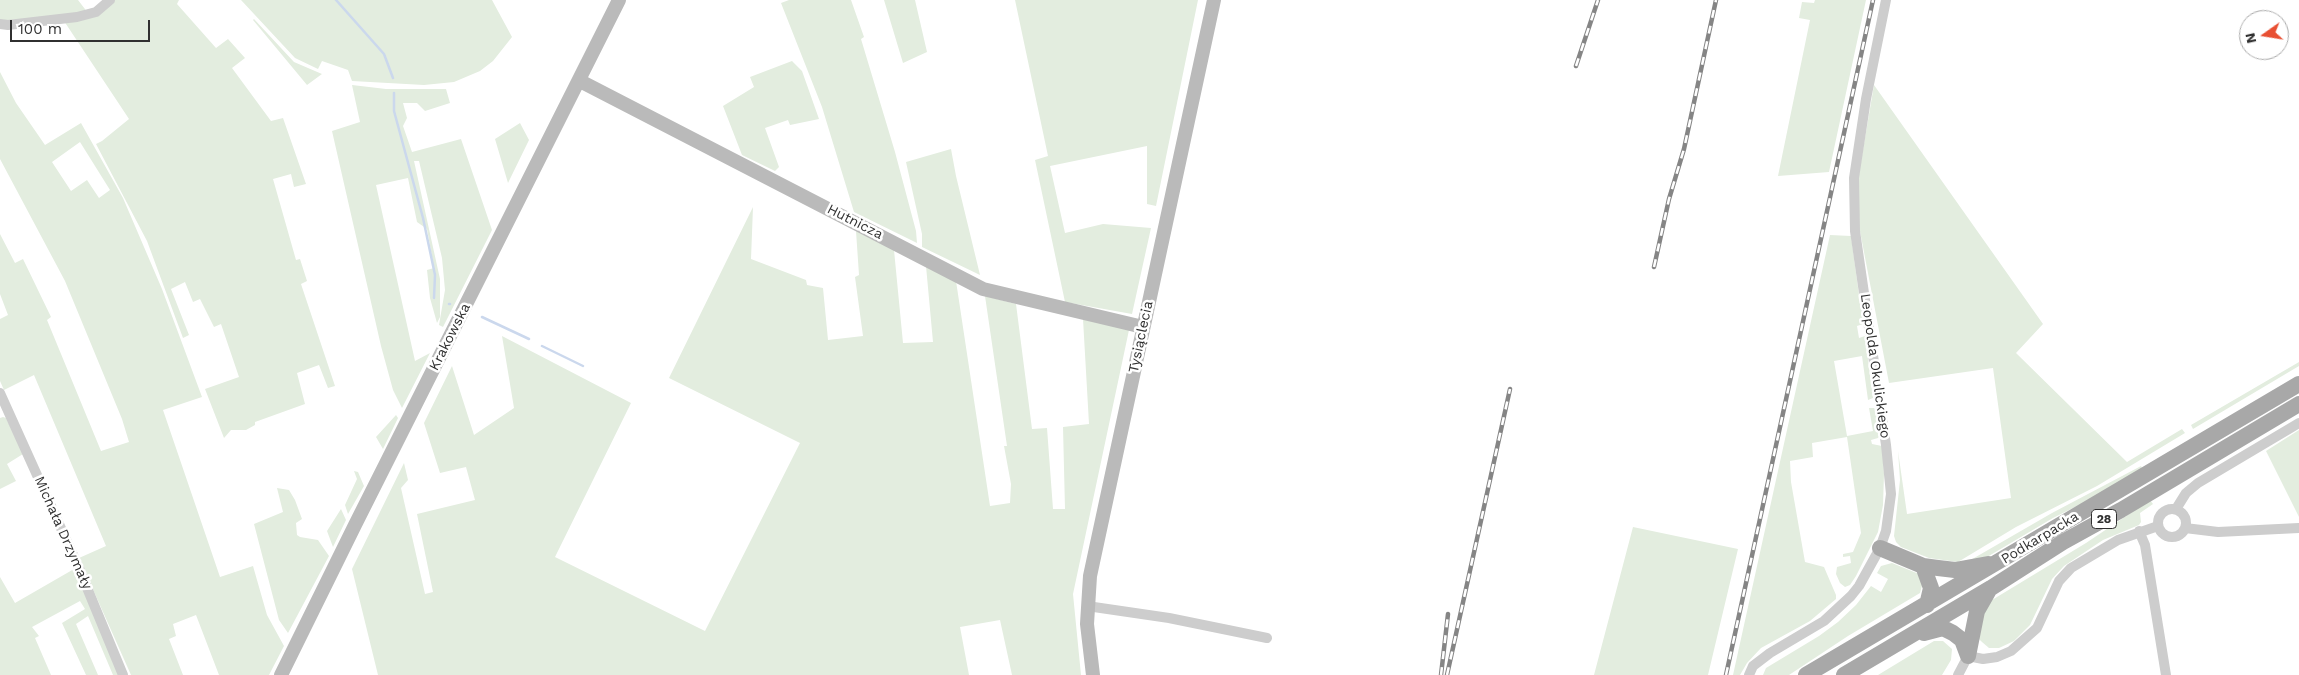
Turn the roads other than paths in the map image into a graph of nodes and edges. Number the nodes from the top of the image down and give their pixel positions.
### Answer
1 (110, 0) edge
2 (619, 0) edge
3 (1214, 0) edge
4 (1886, 0) edge
5 (0, 24) edge
6 (580, 81) junction
7 (1143, 327) junction
8 (2299, 384) edge
9 (0, 393) edge
10 (2299, 404) edge
11 (2299, 423) edge
12 (2176, 509) junction
13 (2158, 526) junction
14 (2185, 528) junction
15 (2299, 528) edge
16 (2139, 532) junction
17 (1880, 548) junction
18 (1998, 563) junction
19 (1923, 566) junction
20 (1991, 588) junction
21 (1927, 605) junction
22 (1087, 606) junction
23 (1910, 636) junction
24 (1267, 638) dead end
25 (1968, 656) junction
26 (123, 675) edge
27 (281, 675) edge
28 (1093, 675) edge
29 (1750, 675) edge
30 (1806, 675) edge
31 (1844, 675) edge
32 (1958, 675) edge
33 (2166, 675) edge

1 - 5 street
2 - 6 street, Krakowska
3 - 7 street, Tysiąclecia
4 - 17 street, Leopolda Okulickiego
6 - 7 street, Hutnicza
6 - 27 street, Krakowska
7 - 22 street, Tysiąclecia
8 - 18 main road, Podkarpacka / 28
9 - 26 street, Michała Drzymały
10 - 20 main road, Podkarpacka / 28
11 - 12 street
12 - 13 street
12 - 14 street
13 - 14 street
13 - 16 street
14 - 15 street
16 - 25 street
16 - 33 street
17 - 19 main road
17 - 29 street, Leopolda Okulickiego
18 - 19 main road
18 - 21 main road, Podkarpacka / 28
19 - 21 main road
20 - 23 main road, Podkarpacka / 28
20 - 25 main road
21 - 30 main road, Podkarpacka / 28
22 - 24 street
22 - 28 street, Tysiąclecia
23 - 25 main road
23 - 31 main road, Podkarpacka / 28
25 - 32 street

